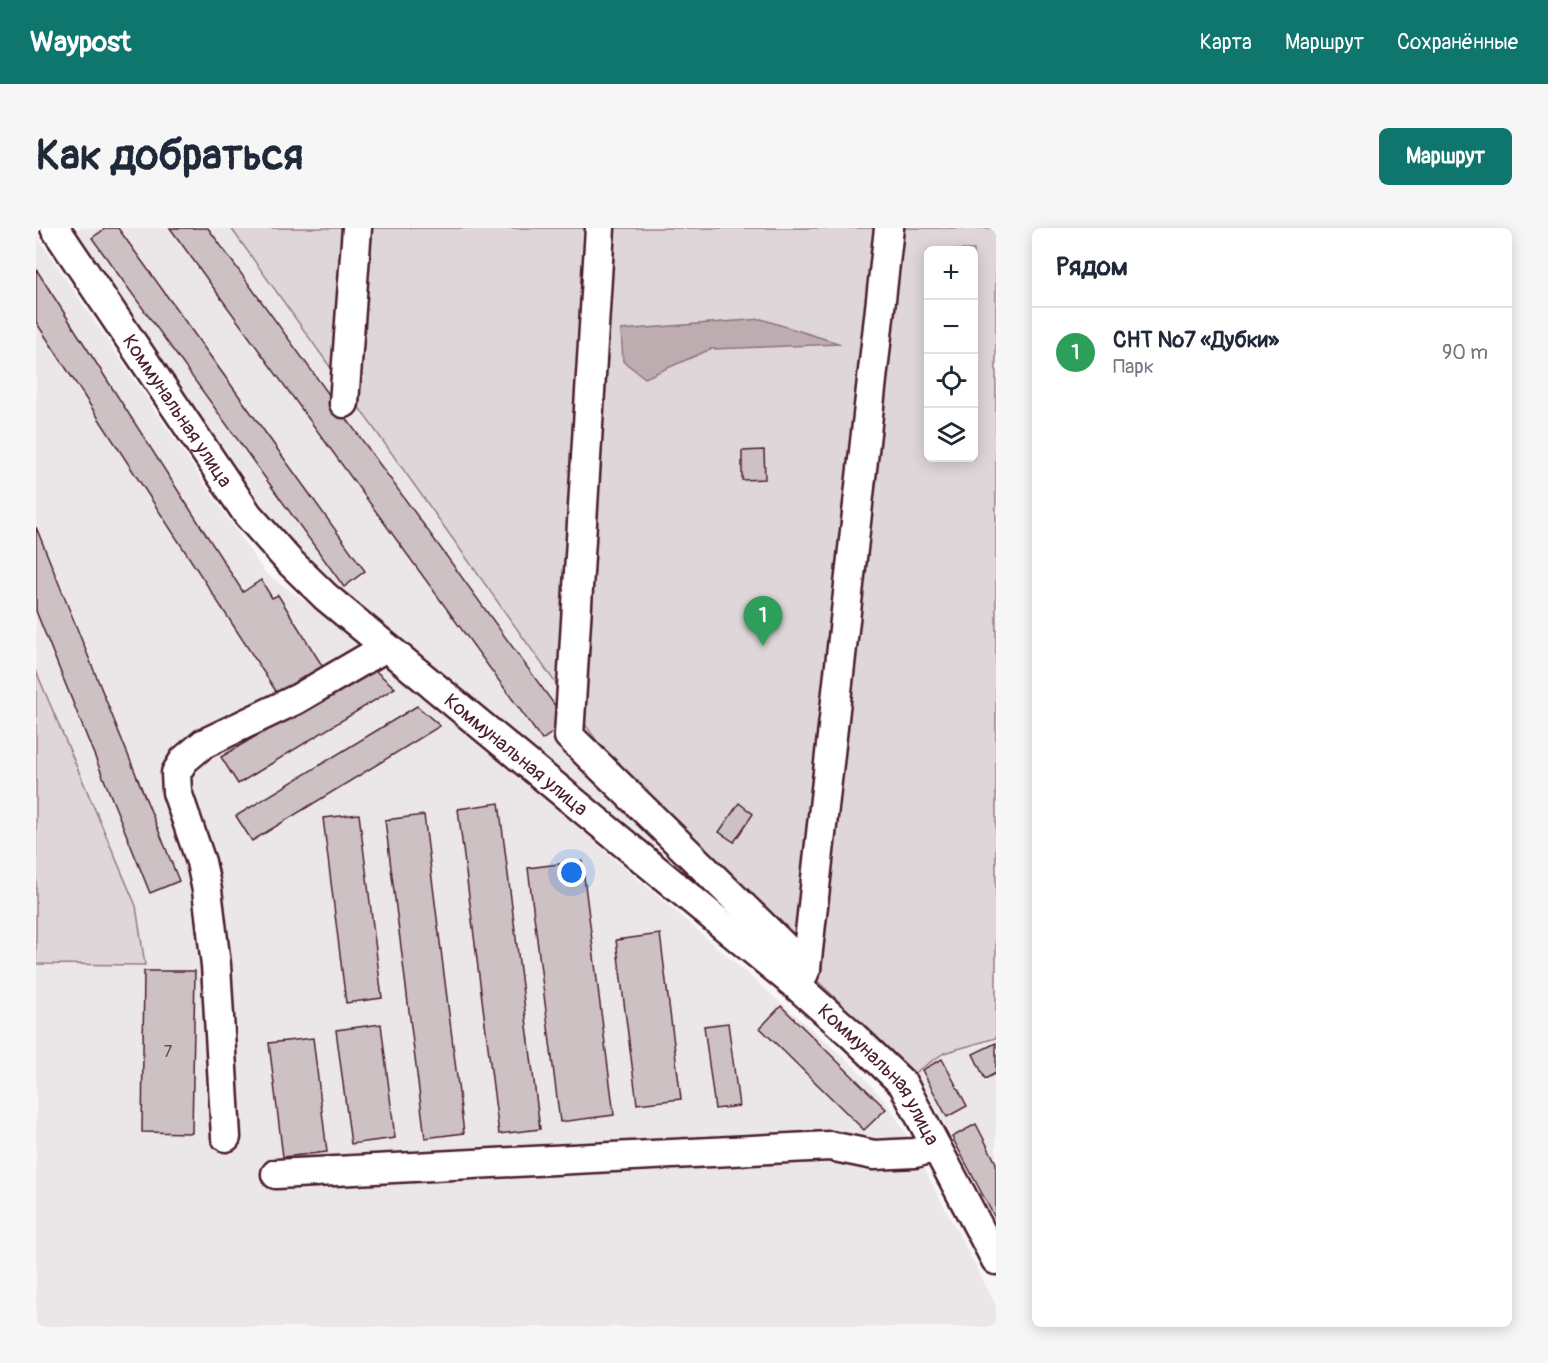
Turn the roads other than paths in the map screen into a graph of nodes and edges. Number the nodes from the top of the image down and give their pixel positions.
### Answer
1 (55, 228) edge
2 (357, 228) edge
3 (600, 228) edge
4 (889, 228) edge
5 (344, 403) dead end
6 (386, 646) junction
7 (802, 978) junction
8 (226, 1137) dead end
9 (936, 1147) junction
10 (276, 1174) dead end
11 (996, 1260) edge

1 - 6 street, Коммунальная улица
2 - 5 street
3 - 7 street
4 - 7 street
6 - 7 street, Коммунальная улица
6 - 8 street
7 - 9 street, Коммунальная улица
9 - 10 street
9 - 11 street, Коммунальная улица

